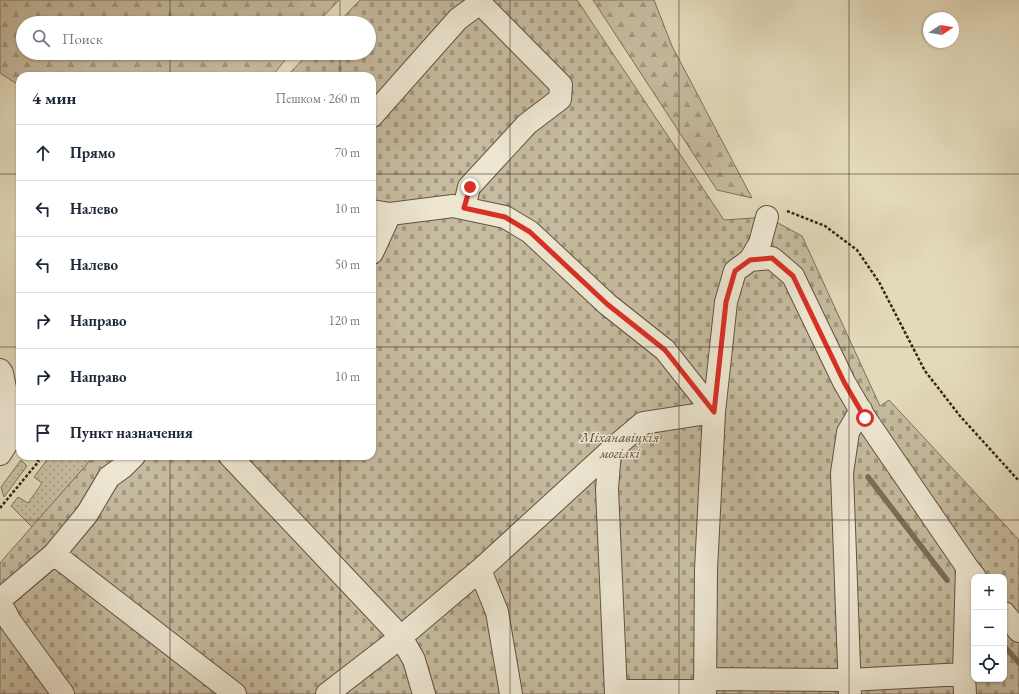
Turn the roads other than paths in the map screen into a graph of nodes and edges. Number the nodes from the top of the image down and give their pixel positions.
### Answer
1 (376, 111) edge
2 (464, 208) junction
3 (381, 213) edge
4 (774, 213) road end
5 (376, 235) edge
6 (750, 260) junction
7 (0, 370) edge
8 (14, 398) edge
9 (861, 410) junction
10 (714, 412) junction
11 (610, 451) junction
12 (0, 454) edge
13 (130, 460) edge
14 (234, 460) edge
15 (54, 554) junction
16 (480, 570) junction
17 (971, 572) edge
18 (0, 601) edge
19 (1007, 616) edge
20 (1019, 631) edge
21 (401, 637) junction
22 (964, 684) edge
23 (212, 687) edge
24 (850, 687) edge
25 (705, 688) edge
26 (616, 692) edge
27 (63, 694) edge
28 (235, 694) edge
29 (327, 694) edge
30 (424, 694) edge
31 (511, 694) edge

1 - 2 street
2 - 3 street
2 - 10 street
3 - 5 street
4 - 6 street
6 - 9 street
6 - 10 street
7 - 8 street
8 - 12 street
9 - 17 street
9 - 24 street
10 - 11 street
10 - 25 street
11 - 16 street
11 - 26 street
13 - 15 street
14 - 21 street
15 - 18 street
15 - 23 street
16 - 21 street
16 - 31 street
17 - 22 street
18 - 27 street
19 - 20 street
21 - 29 street
21 - 30 street
22 - 24 street
23 - 28 street
24 - 25 street
25 - 26 street

